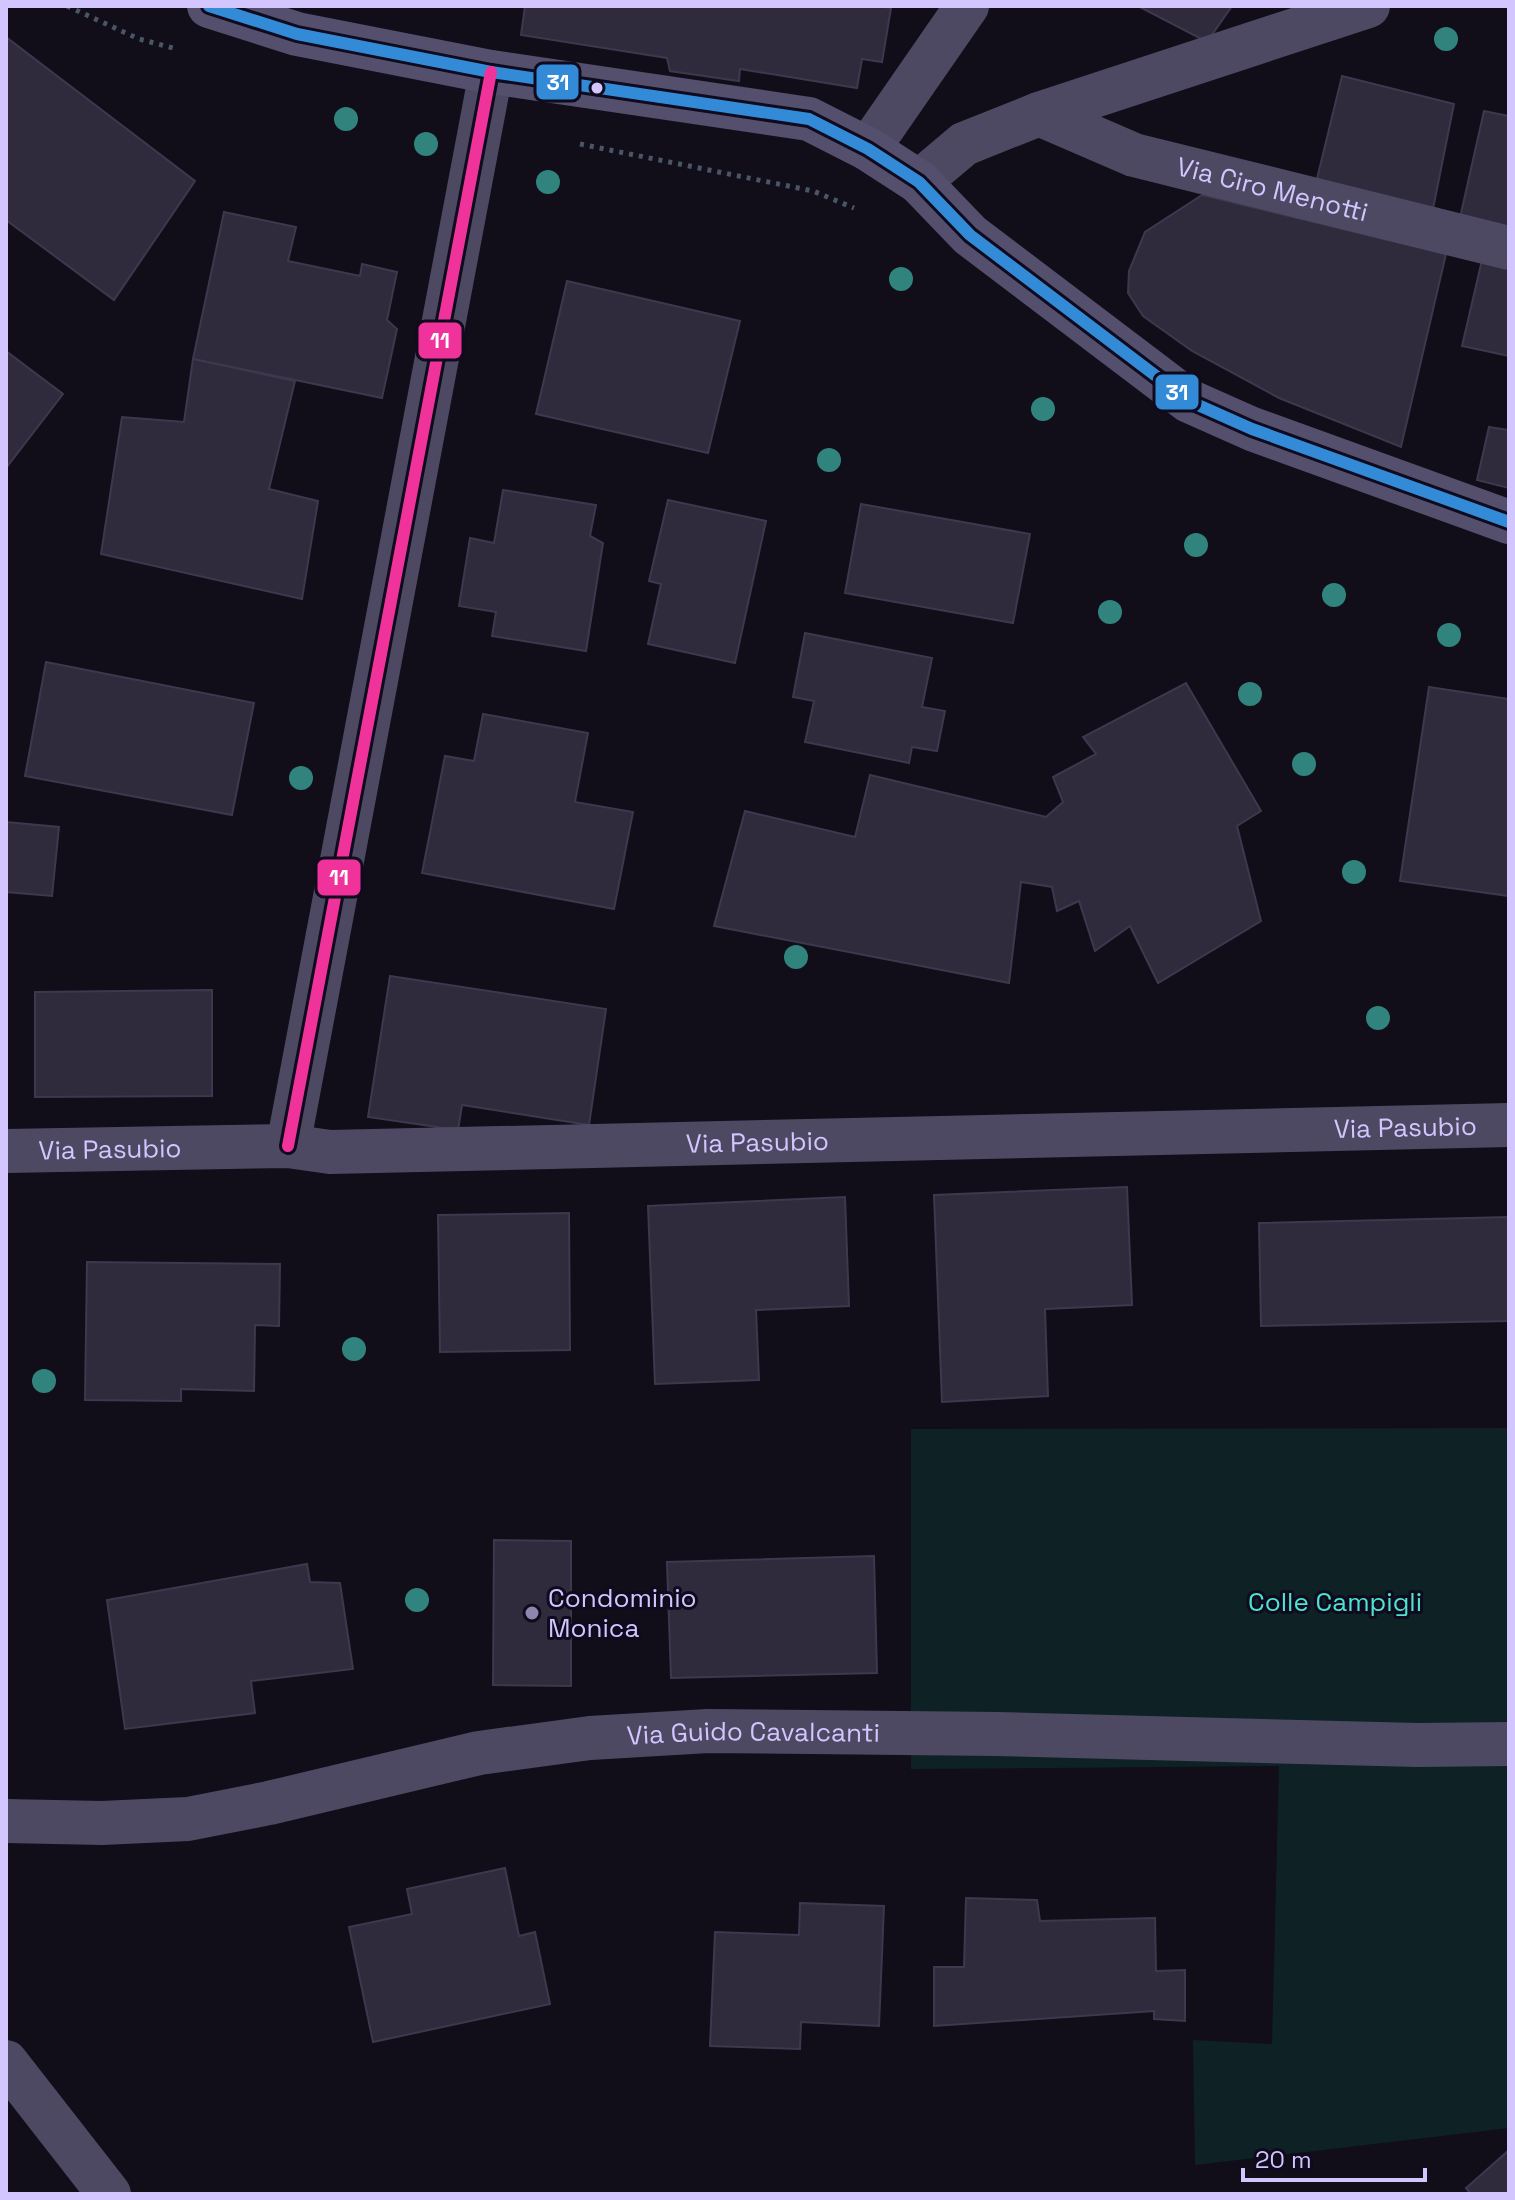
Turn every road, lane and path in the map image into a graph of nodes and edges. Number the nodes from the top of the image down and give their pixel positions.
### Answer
1 (67, 6) edge
2 (209, 6) edge
3 (967, 6) edge
4 (1368, 6) edge
5 (183, 50) dead end
6 (491, 72) junction
7 (1039, 114) junction
8 (572, 142) dead end
9 (868, 149) junction
10 (919, 182) junction
11 (867, 214) dead end
12 (1509, 248) edge
13 (1509, 522) edge
14 (1509, 1125) edge
15 (288, 1146) junction
16 (6, 1151) edge
17 (1509, 1744) edge
18 (6, 1821) edge
19 (6, 2062) edge
20 (109, 2194) edge

1 - 5 path
2 - 6 street
3 - 9 street
4 - 7 street
6 - 9 street
6 - 15 street
7 - 10 street
7 - 12 street, Via Ciro Menotti
8 - 11 path
9 - 10 street
10 - 13 street
14 - 15 street, Via Pasubio
15 - 16 street, Via Pasubio
17 - 18 street, Via Guido Cavalcanti
19 - 20 street

